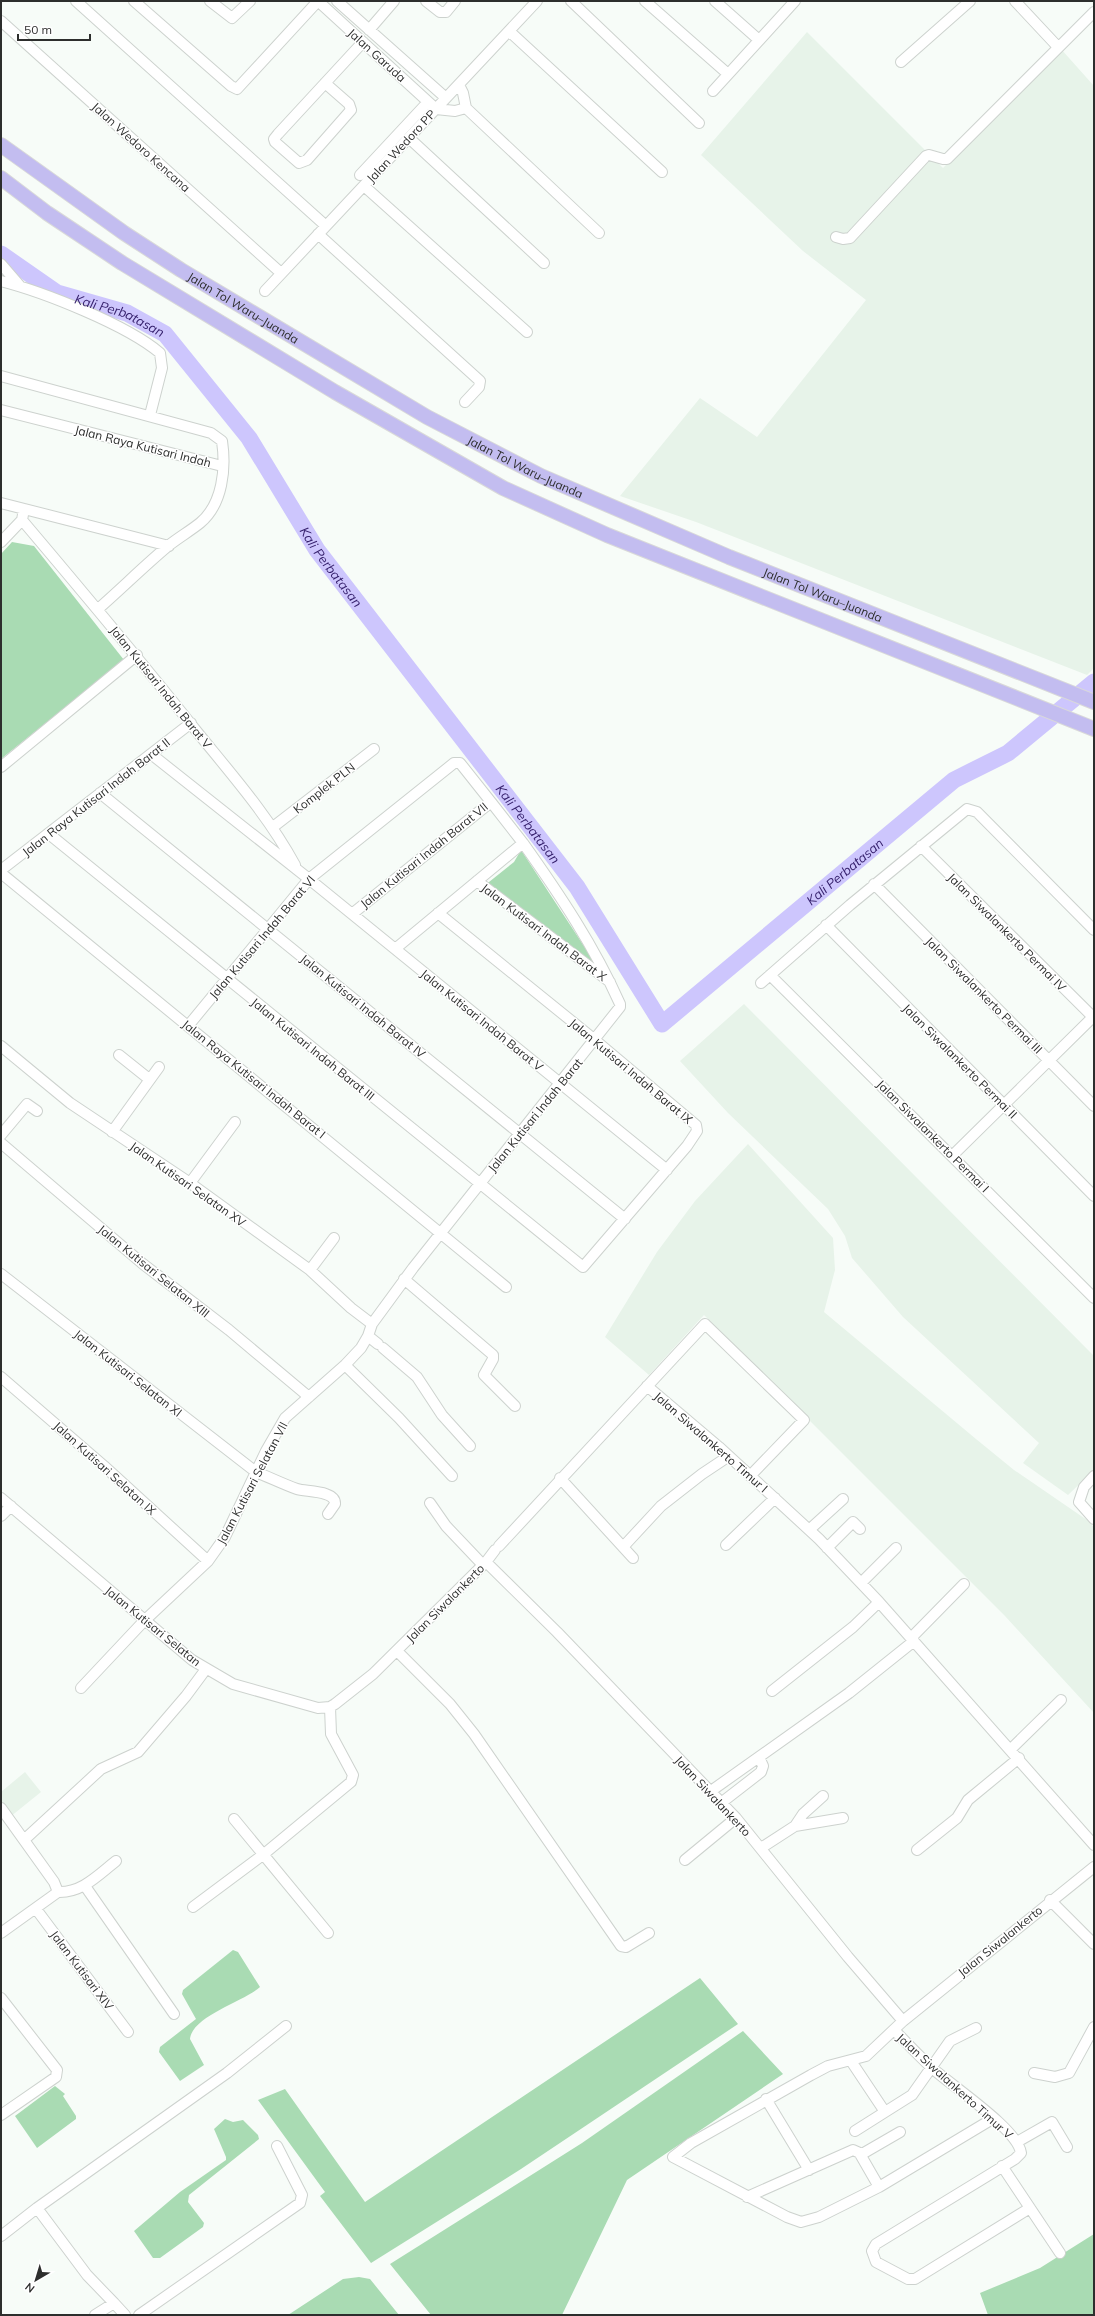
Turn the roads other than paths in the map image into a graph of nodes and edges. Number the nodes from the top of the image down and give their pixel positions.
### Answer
1 (76, 1) edge
2 (210, 1) edge
3 (250, 1) edge
4 (318, 1) edge
5 (337, 1) edge
6 (394, 1) edge
7 (426, 1) edge
8 (455, 1) edge
9 (537, 1) edge
10 (571, 1) edge
11 (645, 1) edge
12 (715, 1) edge
13 (970, 1) edge
14 (1015, 1) edge
15 (793, 2) edge
16 (141, 3) edge
17 (1094, 12) edge
18 (354, 17) junction
19 (1, 21) edge
20 (345, 26) junction
21 (369, 30) junction
22 (509, 31) junction
23 (759, 40) junction
24 (363, 42) junction
25 (1058, 47) junction
26 (900, 62) dead end
27 (728, 74) junction
28 (422, 77) junction
29 (325, 83) junction
30 (459, 85) junction
31 (413, 88) junction
32 (713, 91) dead end
33 (446, 98) junction
34 (428, 102) junction
35 (466, 108) junction
36 (436, 109) junction
37 (699, 123) dead end
38 (409, 138) junction
39 (1, 145) edge
40 (662, 172) dead end
41 (360, 175) dead end
42 (1, 178) edge
43 (364, 186) junction
44 (326, 226) junction
45 (599, 233) dead end
46 (318, 234) junction
47 (836, 237) dead end
48 (544, 263) dead end
49 (1, 264) edge
50 (281, 273) junction
51 (1, 281) edge
52 (20, 286) junction
53 (265, 291) dead end
54 (527, 332) dead end
55 (1, 376) edge
56 (465, 402) dead end
57 (1, 410) edge
58 (150, 415) junction
59 (222, 466) junction
60 (1, 502) edge
61 (24, 509) junction
62 (22, 520) junction
63 (1, 542) edge
64 (169, 546) junction
65 (98, 609) junction
66 (136, 655) junction
67 (1094, 702) edge
68 (191, 723) junction
69 (1094, 730) edge
70 (374, 749) dead end
71 (151, 754) junction
72 (454, 763) joint
73 (1, 767) edge
74 (100, 794) junction
75 (491, 802) junction
76 (273, 827) junction
77 (48, 834) junction
78 (523, 843) junction
79 (921, 846) junction
80 (1, 870) edge
81 (298, 870) junction
82 (1, 873) edge
83 (308, 878) junction
84 (476, 881) junction
85 (874, 884) junction
86 (438, 913) junction
87 (352, 914) junction
88 (826, 925) junction
89 (267, 928) junction
90 (1094, 930) edge
91 (395, 949) junction
92 (770, 975) junction
93 (227, 978) junction
94 (611, 983) junction
95 (761, 983) dead end
96 (1094, 1017) edge
97 (188, 1026) junction
98 (596, 1040) junction
99 (1, 1046) edge
100 (119, 1055) dead end
101 (1049, 1061) junction
102 (159, 1067) dead end
103 (150, 1079) junction
104 (561, 1084) junction
105 (1003, 1104) junction
106 (1094, 1106) edge
107 (38, 1110) dead end
108 (235, 1122) dead end
109 (112, 1132) junction
110 (520, 1134) junction
111 (1, 1135) edge
112 (1, 1143) edge
113 (953, 1155) junction
114 (667, 1170) junction
115 (190, 1183) junction
116 (480, 1184) junction
117 (1094, 1196) edge
118 (625, 1219) junction
119 (441, 1232) junction
120 (334, 1238) dead end
121 (578, 1265) joint
122 (310, 1270) junction
123 (1, 1274) edge
124 (404, 1279) junction
125 (506, 1287) dead end
126 (1094, 1298) edge
127 (372, 1324) junction
128 (368, 1336) junction
129 (345, 1365) junction
130 (1, 1377) edge
131 (647, 1386) junction
132 (309, 1397) junction
133 (515, 1406) dead end
134 (470, 1446) dead end
135 (729, 1456) junction
136 (256, 1472) junction
137 (452, 1476) dead end
138 (750, 1476) junction
139 (1094, 1476) edge
140 (560, 1478) junction
141 (1, 1498) edge
142 (774, 1498) junction
143 (843, 1499) dead end
144 (430, 1503) dead end
145 (10, 1506) junction
146 (328, 1514) dead end
147 (1, 1516) edge
148 (1094, 1519) edge
149 (860, 1529) dead end
150 (809, 1530) junction
151 (726, 1544) dead end
152 (623, 1547) junction
153 (827, 1548) junction
154 (896, 1548) dead end
155 (633, 1558) dead end
156 (208, 1561) junction
157 (484, 1563) junction
158 (861, 1583) junction
159 (964, 1584) dead end
160 (879, 1602) junction
161 (144, 1621) junction
162 (912, 1640) junction
163 (397, 1651) junction
164 (206, 1669) junction
165 (81, 1688) dead end
166 (772, 1690) dead end
167 (1061, 1700) dead end
168 (330, 1707) junction
169 (1010, 1748) junction
170 (759, 1757) junction
171 (1018, 1758) junction
172 (711, 1791) junction
173 (822, 1796) dead end
174 (721, 1803) junction
175 (1, 1808) edge
176 (736, 1818) junction
177 (843, 1818) dead end
178 (234, 1819) dead end
179 (795, 1826) junction
180 (24, 1840) junction
181 (1094, 1845) edge
182 (761, 1848) junction
183 (917, 1850) dead end
184 (264, 1854) junction
185 (685, 1860) dead end
186 (116, 1861) dead end
187 (1094, 1867) edge
188 (85, 1886) junction
189 (58, 1892) junction
190 (1050, 1900) junction
191 (193, 1907) dead end
192 (36, 1909) junction
193 (1, 1933) edge
194 (328, 1933) dead end
195 (649, 1933) dead end
196 (1094, 1944) edge
197 (1, 1998) edge
198 (174, 2014) dead end
199 (904, 2021) junction
200 (286, 2026) dead end
201 (976, 2028) dead end
202 (1094, 2028) edge
203 (894, 2030) junction
204 (128, 2032) dead end
205 (851, 2061) junction
206 (932, 2067) junction
207 (1034, 2073) dead end
208 (766, 2099) junction
209 (885, 2112) junction
210 (1, 2115) edge
211 (994, 2118) junction
212 (855, 2131) dead end
213 (900, 2132) dead end
214 (1017, 2142) junction
215 (277, 2146) dead end
216 (1067, 2147) dead end
217 (860, 2154) junction
218 (1002, 2166) junction
219 (809, 2170) junction
220 (879, 2186) junction
221 (747, 2197) junction
222 (36, 2208) junction
223 (1030, 2208) junction
224 (1, 2236) edge
225 (1060, 2252) dead end
226 (114, 2303) junction
227 (95, 2315) edge
228 (125, 2315) edge
229 (139, 2315) edge

1 - 44 street
2 - 3 street
4 - 16 street
4 - 20 street, Jalan Garuda
5 - 18 street, Jalan Garuda
6 - 21 street
7 - 8 street
9 - 22 street, Jalan Wedoro PP
10 - 37 street
11 - 27 street
12 - 23 street
13 - 26 street
14 - 25 street
15 - 23 street
17 - 25 street
18 - 20 street
18 - 21 street, Jalan Garuda
19 - 50 street, Jalan Wedoro Kencana
20 - 24 street, Jalan Garuda
21 - 28 street, Jalan Garuda
22 - 30 street, Jalan Wedoro PP
22 - 40 street
23 - 27 street
24 - 29 street
24 - 31 street, Jalan Garuda
25 - 47 street
27 - 32 street
28 - 31 street
28 - 33 street, Jalan Garuda
29 - 29 street
30 - 33 street, Jalan Wedoro PP
30 - 35 street
31 - 34 street, Jalan Garuda
33 - 36 street, Jalan Wedoro PP
34 - 36 street, Jalan Garuda
34 - 41 street
35 - 36 street
35 - 45 street
36 - 38 street, Jalan Wedoro PP
38 - 43 street, Jalan Wedoro PP
38 - 48 street
39 - 67 highway, Jalan Tol Waru–Juanda
42 - 69 highway, Jalan Tol Waru–Juanda
43 - 44 street, Jalan Wedoro PP
43 - 54 street
44 - 46 street, Jalan Wedoro PP
46 - 50 street, Jalan Wedoro PP
46 - 56 street
49 - 52 street
50 - 53 street, Jalan Wedoro PP
51 - 52 street
52 - 58 street
55 - 58 street, Jalan Raya Kutisari Indah
57 - 59 street, Jalan Raya Kutisari Indah
58 - 59 street, Jalan Raya Kutisari Indah
59 - 64 street
60 - 61 street
61 - 62 street
61 - 64 street
62 - 63 street
62 - 65 street, Jalan Kutisari Indah Barat V
64 - 65 street
65 - 66 street, Jalan Kutisari Indah Barat V
66 - 68 street, Jalan Kutisari Indah Barat V
66 - 73 street
68 - 71 street, Jalan Raya Kutisari Indah Barat II
68 - 76 street, Jalan Kutisari Indah Barat V
70 - 76 street, Komplek PLN
71 - 74 street, Jalan Raya Kutisari Indah Barat II
71 - 81 street, Jalan Kutisari Indah Barat V
72 - 75 street, Jalan Kutisari Indah Barat VII
72 - 83 street, Jalan Kutisari Indah Barat VI
74 - 77 street, Jalan Raya Kutisari Indah Barat II
74 - 89 street, Jalan Kutisari Indah Barat IV
75 - 78 street, Jalan Kutisari Indah Barat
75 - 87 street, Jalan Kutisari Indah Barat VII
76 - 81 street, Jalan Kutisari Indah Barat V
77 - 80 street, Jalan Raya Kutisari Indah Barat II
77 - 93 street, Jalan Kutisari Indah Barat III
78 - 84 street
78 - 94 street, Jalan Kutisari Indah Barat
79 - 85 street
79 - 90 street
79 - 96 street, Jalan Siwalankerto Permai IV
81 - 83 street, Jalan Kutisari Indah Barat V
82 - 97 street, Jalan Raya Kutisari Indah Barat I
83 - 87 street, Jalan Kutisari Indah Barat V
83 - 89 street, Jalan Kutisari Indah Barat VI
84 - 86 street
84 - 94 street, Jalan Kutisari Indah Barat X
85 - 88 street
85 - 101 street, Jalan Siwalankerto Permai III
86 - 91 street
86 - 98 street, Jalan Kutisari Indah Barat IX
87 - 91 street, Jalan Kutisari Indah Barat V
88 - 92 street
88 - 105 street, Jalan Siwalankerto Permai II
89 - 93 street, Jalan Kutisari Indah Barat VI
89 - 110 street, Jalan Kutisari Indah Barat IV
91 - 104 street, Jalan Kutisari Indah Barat V
92 - 95 street
92 - 113 street, Jalan Siwalankerto Permai I
93 - 97 street, Jalan Kutisari Indah Barat VI
93 - 116 street, Jalan Kutisari Indah Barat III
94 - 98 street, Jalan Kutisari Indah Barat
96 - 101 street
97 - 119 street, Jalan Raya Kutisari Indah Barat I
98 - 104 street, Jalan Kutisari Indah Barat
98 - 114 street, Jalan Kutisari Indah Barat IX
99 - 109 street, Jalan Kutisari Selatan XV
100 - 103 street
101 - 105 street
101 - 106 street, Jalan Siwalankerto Permai III
102 - 103 street
103 - 109 street
104 - 110 street, Jalan Kutisari Indah Barat
104 - 114 street, Jalan Kutisari Indah Barat V
105 - 113 street
105 - 117 street, Jalan Siwalankerto Permai II
107 - 111 street
108 - 115 street
109 - 115 street, Jalan Kutisari Selatan XV
110 - 116 street, Jalan Kutisari Indah Barat
110 - 118 street, Jalan Kutisari Indah Barat IV
112 - 132 street, Jalan Kutisari Selatan XIII
113 - 126 street, Jalan Siwalankerto Permai I
114 - 118 street, Jalan Kutisari Indah Barat IX
115 - 122 street, Jalan Kutisari Selatan XV
116 - 119 street, Jalan Kutisari Indah Barat
116 - 121 street, Jalan Kutisari Indah Barat III
118 - 121 street, Jalan Kutisari Indah Barat IX
119 - 124 street, Jalan Kutisari Selatan VII
119 - 125 street, Jalan Raya Kutisari Indah Barat I
120 - 122 street
122 - 127 street, Jalan Kutisari Selatan XV
123 - 136 street, Jalan Kutisari Selatan XI
124 - 127 street, Jalan Kutisari Selatan VII
124 - 133 street
127 - 128 street, Jalan Kutisari Selatan VII
128 - 129 street, Jalan Kutisari Selatan VII
128 - 134 street
129 - 132 street, Jalan Kutisari Selatan VII
129 - 137 street
130 - 156 street, Jalan Kutisari Selatan IX
131 - 135 street, Jalan Siwalankerto Timur I
131 - 138 street
131 - 140 street, Jalan Siwalankerto Timur I
132 - 136 street, Jalan Kutisari Selatan VII
135 - 138 street, Jalan Siwalankerto Timur I
135 - 152 street
136 - 146 street, Jalan Kutisari Selatan XI
136 - 156 street, Jalan Kutisari Selatan VII
138 - 142 street, Jalan Siwalankerto Timur I
139 - 148 street
140 - 152 street
140 - 157 street, Jalan Siwalankerto Timur I
141 - 145 street, Jalan Kutisari Selatan
142 - 150 street, Jalan Siwalankerto Timur I
142 - 151 street
143 - 150 street
144 - 157 street
145 - 147 street
145 - 161 street, Jalan Kutisari Selatan
149 - 153 street
150 - 153 street, Jalan Siwalankerto Timur I
152 - 155 street
153 - 158 street, Jalan Siwalankerto Timur I
154 - 158 street
156 - 161 street, Jalan Kutisari Selatan VII
157 - 163 street, Jalan Siwalankerto
157 - 172 street, Jalan Siwalankerto
158 - 160 street, Jalan Siwalankerto Timur I
159 - 162 street
160 - 162 street, Jalan Siwalankerto Timur I
160 - 166 street
161 - 164 street, Jalan Kutisari Selatan
161 - 165 street, Jalan Kutisari Selatan VII
162 - 169 street, Jalan Siwalankerto Timur I
162 - 170 street
163 - 168 street, Jalan Siwalankerto
163 - 195 street
164 - 168 street, Jalan Kutisari Selatan
164 - 180 street
167 - 169 street
168 - 184 street
169 - 171 street, Jalan Siwalankerto Timur I
170 - 172 street
170 - 174 street
171 - 181 street, Jalan Siwalankerto Timur I
171 - 183 street
172 - 174 street, Jalan Siwalankerto
173 - 179 street
174 - 176 street, Jalan Siwalankerto
175 - 180 street
176 - 182 street, Jalan Siwalankerto
176 - 185 street
177 - 179 street
178 - 184 street
179 - 182 street
180 - 189 street
182 - 199 street, Jalan Siwalankerto
184 - 191 street
184 - 194 street
186 - 188 street
187 - 190 street, Jalan Siwalankerto
188 - 189 street
188 - 198 street
189 - 192 street
190 - 196 street
190 - 199 street, Jalan Siwalankerto
192 - 193 street
192 - 204 street, Jalan Kutisari XIV
197 - 210 street
199 - 203 street
200 - 222 street
201 - 206 street
202 - 207 street
203 - 205 street
203 - 206 street, Jalan Siwalankerto Timur V
205 - 208 street
205 - 209 street
206 - 209 street
206 - 211 street, Jalan Siwalankerto Timur V
208 - 219 street
208 - 221 street
209 - 212 street
211 - 214 street, Jalan Siwalankerto Timur V
211 - 220 street
213 - 217 street
214 - 216 street
214 - 218 street
215 - 229 street
217 - 219 street
217 - 220 street
218 - 223 street
218 - 223 street
219 - 221 street
220 - 221 street
222 - 224 street
222 - 226 street
223 - 225 street
226 - 227 street
226 - 228 street

